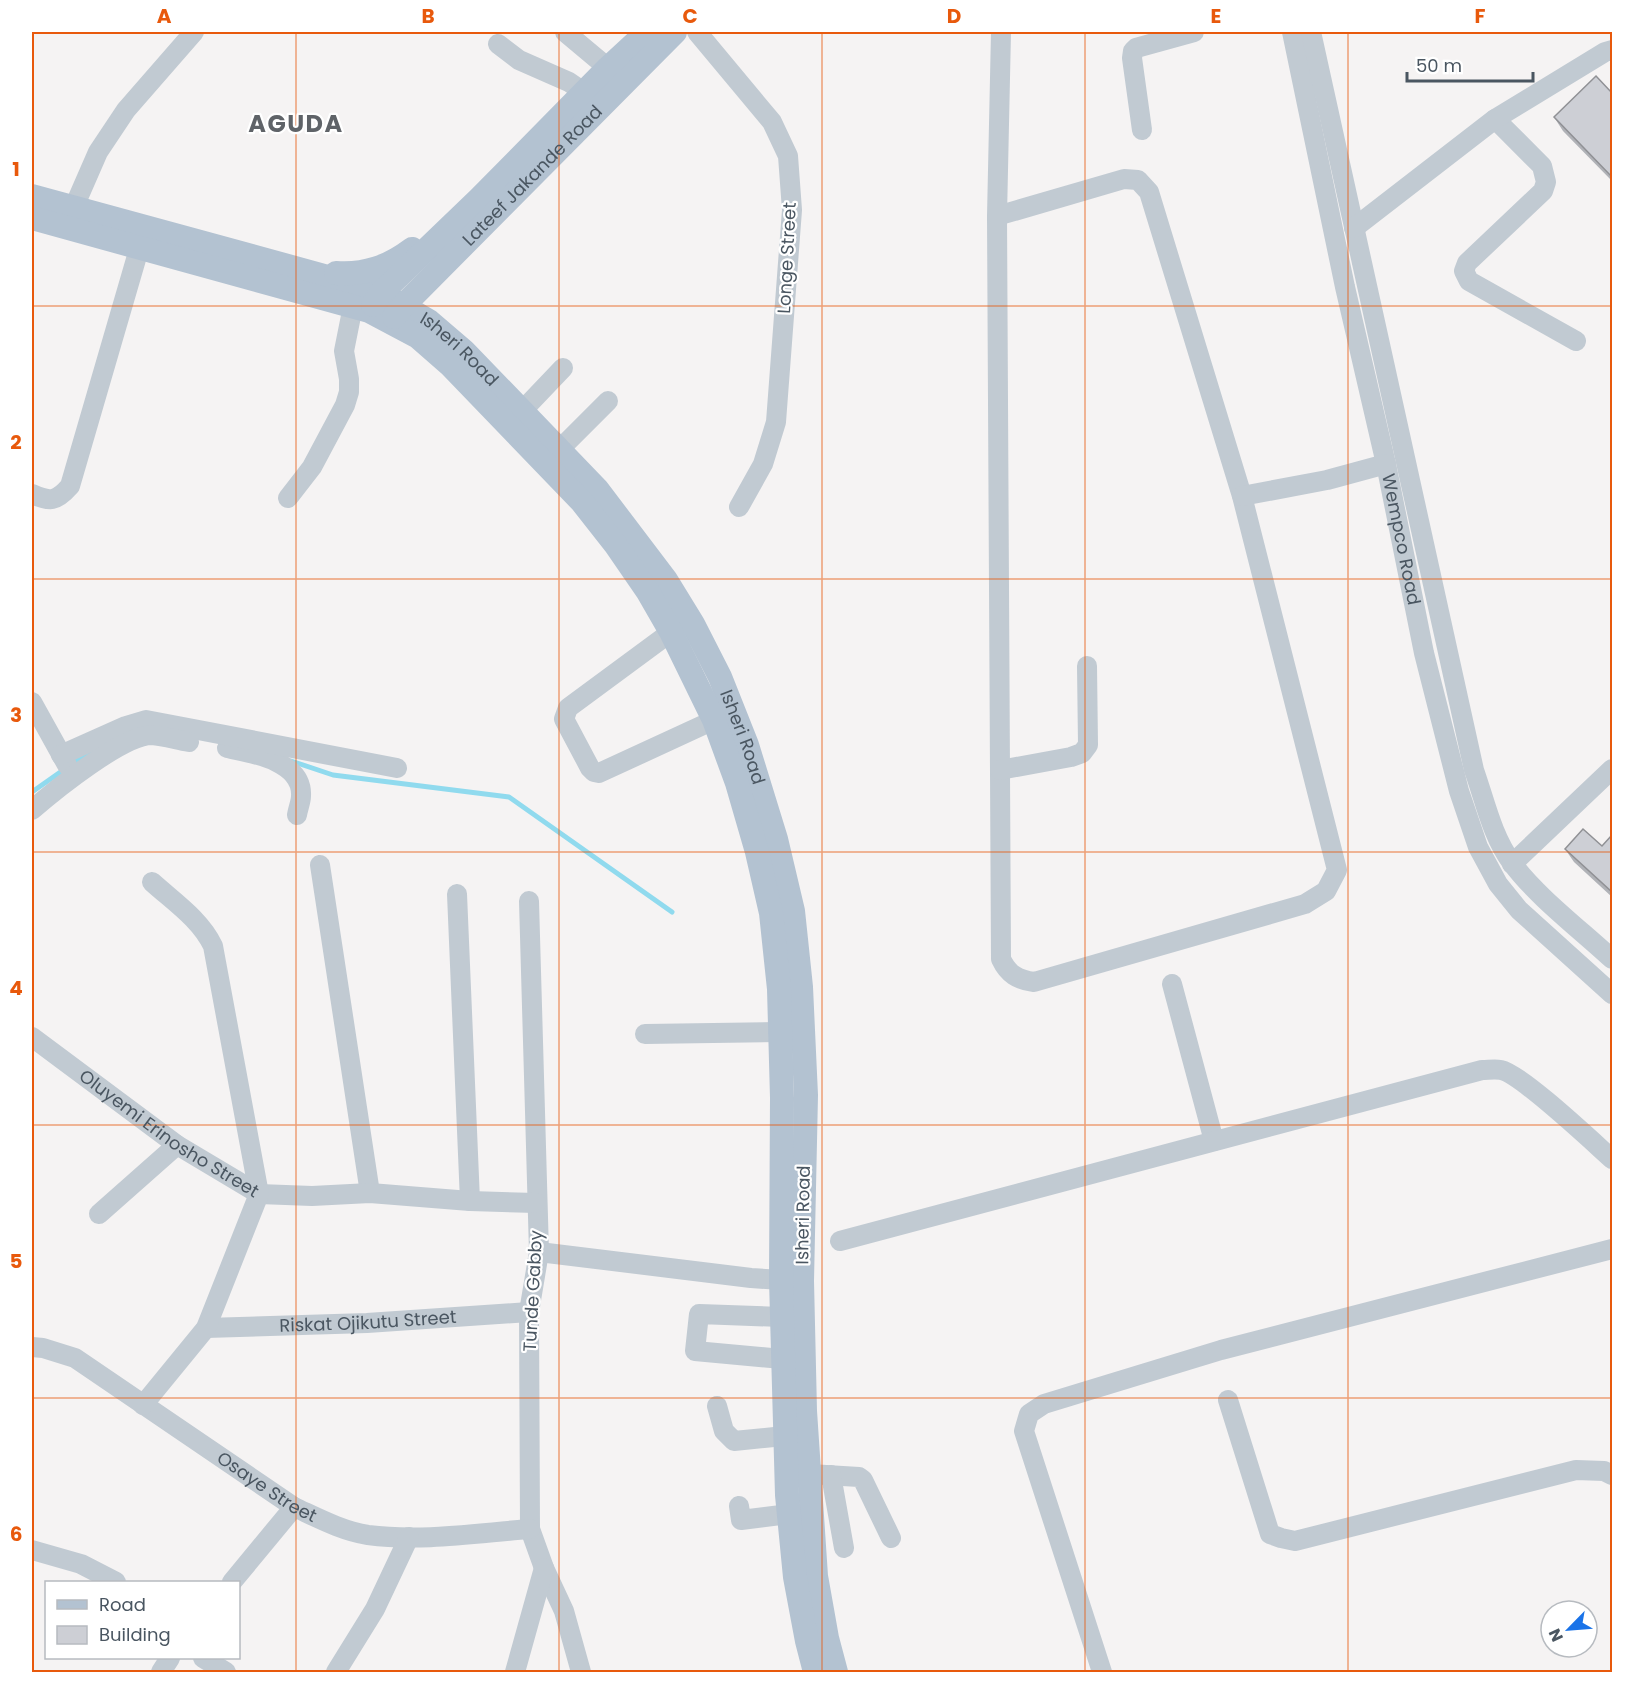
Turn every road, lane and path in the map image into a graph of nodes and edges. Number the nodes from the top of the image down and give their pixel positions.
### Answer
1 (194, 32) edge
2 (565, 32) edge
3 (647, 32) edge
4 (675, 32) edge
5 (698, 32) edge
6 (1001, 32) edge
7 (1194, 32) edge
8 (1292, 32) edge
9 (1311, 32) edge
10 (498, 44) dead end
11 (1612, 50) edge
12 (608, 68) junction
13 (585, 93) junction
14 (1495, 119) junction
15 (1142, 130) dead end
16 (32, 196) edge
17 (479, 200) junction
18 (74, 207) junction
19 (997, 216) junction
20 (32, 218) edge
21 (1354, 228) junction
22 (139, 249) junction
23 (308, 271) junction
24 (367, 303) junction
25 (397, 313) junction
26 (1576, 341) dead end
27 (563, 368) dead end
28 (608, 401) dead end
29 (522, 411) junction
30 (559, 450) junction
31 (1386, 464) junction
32 (32, 494) edge
33 (1242, 496) junction
34 (288, 498) dead end
35 (740, 507) dead end
36 (671, 632) junction
37 (1447, 647) junction
38 (1424, 653) junction
39 (1088, 666) dead end
40 (32, 702) edge
41 (714, 720) junction
42 (68, 765) junction
43 (397, 768) dead end
44 (1612, 769) edge
45 (1000, 770) junction
46 (32, 810) edge
47 (297, 814) dead end
48 (1512, 864) junction
49 (320, 865) dead end
50 (152, 882) dead end
51 (457, 894) dead end
52 (529, 901) dead end
53 (1612, 959) edge
54 (1172, 984) dead end
55 (1612, 994) edge
56 (779, 1032) junction
57 (645, 1034) dead end
58 (32, 1036) edge
59 (1214, 1141) junction
60 (177, 1145) junction
61 (1612, 1159) edge
62 (370, 1193) junction
63 (259, 1194) junction
64 (470, 1201) junction
65 (536, 1203) junction
66 (99, 1214) dead end
67 (840, 1241) dead end
68 (1612, 1249) edge
69 (539, 1252) junction
70 (781, 1280) junction
71 (529, 1312) junction
72 (781, 1317) junction
73 (206, 1328) junction
74 (32, 1347) edge
75 (782, 1359) junction
76 (1228, 1400) dead end
77 (143, 1405) junction
78 (717, 1406) dead end
79 (784, 1436) junction
80 (1612, 1474) edge
81 (821, 1475) junction
82 (739, 1506) dead end
83 (294, 1508) junction
84 (789, 1514) junction
85 (530, 1529) junction
86 (409, 1537) junction
87 (891, 1538) dead end
88 (844, 1548) dead end
89 (32, 1550) edge
90 (544, 1568) junction
91 (805, 1576) junction
92 (114, 1581) edge
93 (233, 1581) edge
94 (169, 1659) edge
95 (205, 1659) edge
96 (161, 1672) edge
97 (226, 1672) edge
98 (336, 1672) edge
99 (515, 1672) edge
100 (581, 1672) edge
101 (815, 1672) edge
102 (836, 1672) edge
103 (1102, 1672) edge

1 - 18 street
2 - 12 street
3 - 12 main road, Lateef Jakande Road
4 - 25 main road, Lateef Jakande Road
5 - 35 street, Longe Street
6 - 19 street
7 - 15 street
8 - 31 street, Wempco Road
9 - 21 street, Wempco Road
10 - 13 street
11 - 14 street
12 - 13 main road, Lateef Jakande Road
13 - 17 main road, Lateef Jakande Road
14 - 21 street
14 - 26 street
16 - 18 main road, Isheri Road
17 - 23 main road
17 - 24 main road, Lateef Jakande Road
18 - 23 main road, Isheri Road
19 - 33 street
19 - 45 street
20 - 22 main road, Isheri Road
21 - 37 street, Wempco Road
22 - 24 main road, Isheri Road
22 - 32 street
23 - 24 main road, Isheri Road
24 - 25 main road, Isheri Road
24 - 34 street
25 - 29 main road, Isheri Road
25 - 36 main road, Isheri Road
27 - 29 street
28 - 30 street
29 - 30 main road, Isheri Road
30 - 81 main road, Isheri Road
31 - 33 street
31 - 38 street, Wempco Road
33 - 45 street
36 - 41 main road, Isheri Road
36 - 41 street
37 - 38 street
37 - 48 street, Wempco Road
38 - 55 street, Wempco Road
39 - 45 street
40 - 42 street
41 - 56 main road, Isheri Road
42 - 43 street
42 - 46 street
42 - 47 street
44 - 48 street
48 - 53 street, Wempco Road
49 - 62 street
50 - 63 street
51 - 64 street
52 - 65 street, Tunde Gabby
54 - 59 street
56 - 57 street
56 - 70 main road, Isheri Road
58 - 60 street, Oluyemi Erinosho Street
59 - 61 street
59 - 67 street
60 - 63 street, Oluyemi Erinosho Street
60 - 66 street
62 - 63 street, Oluyemi Erinosho Street
62 - 64 street, Oluyemi Erinosho Street
63 - 73 street
64 - 65 street, Oluyemi Erinosho Street
65 - 69 street, Tunde Gabby
68 - 103 street
69 - 70 street
69 - 71 street, Tunde Gabby
70 - 72 main road, Isheri Road
71 - 73 street, Riskat Ojikutu Street
71 - 85 street, Tunde Gabby
72 - 75 main road, Isheri Road
72 - 75 street
73 - 77 street
74 - 77 street, Osaye Street
75 - 79 main road, Isheri Road
76 - 80 street
77 - 83 street, Osaye Street
78 - 79 street
79 - 84 main road, Isheri Road
81 - 87 street
81 - 88 street
81 - 91 main road, Isheri Road
82 - 84 street
83 - 86 street, Osaye Street
83 - 93 street
84 - 91 main road, Isheri Road
85 - 86 street, Osaye Street
85 - 90 street, Tunde Gabby
86 - 98 street
89 - 92 street
90 - 99 street
90 - 100 street, Tunde Gabby
91 - 101 main road, Isheri Road
91 - 102 main road, Isheri Road
94 - 96 street
95 - 97 street

